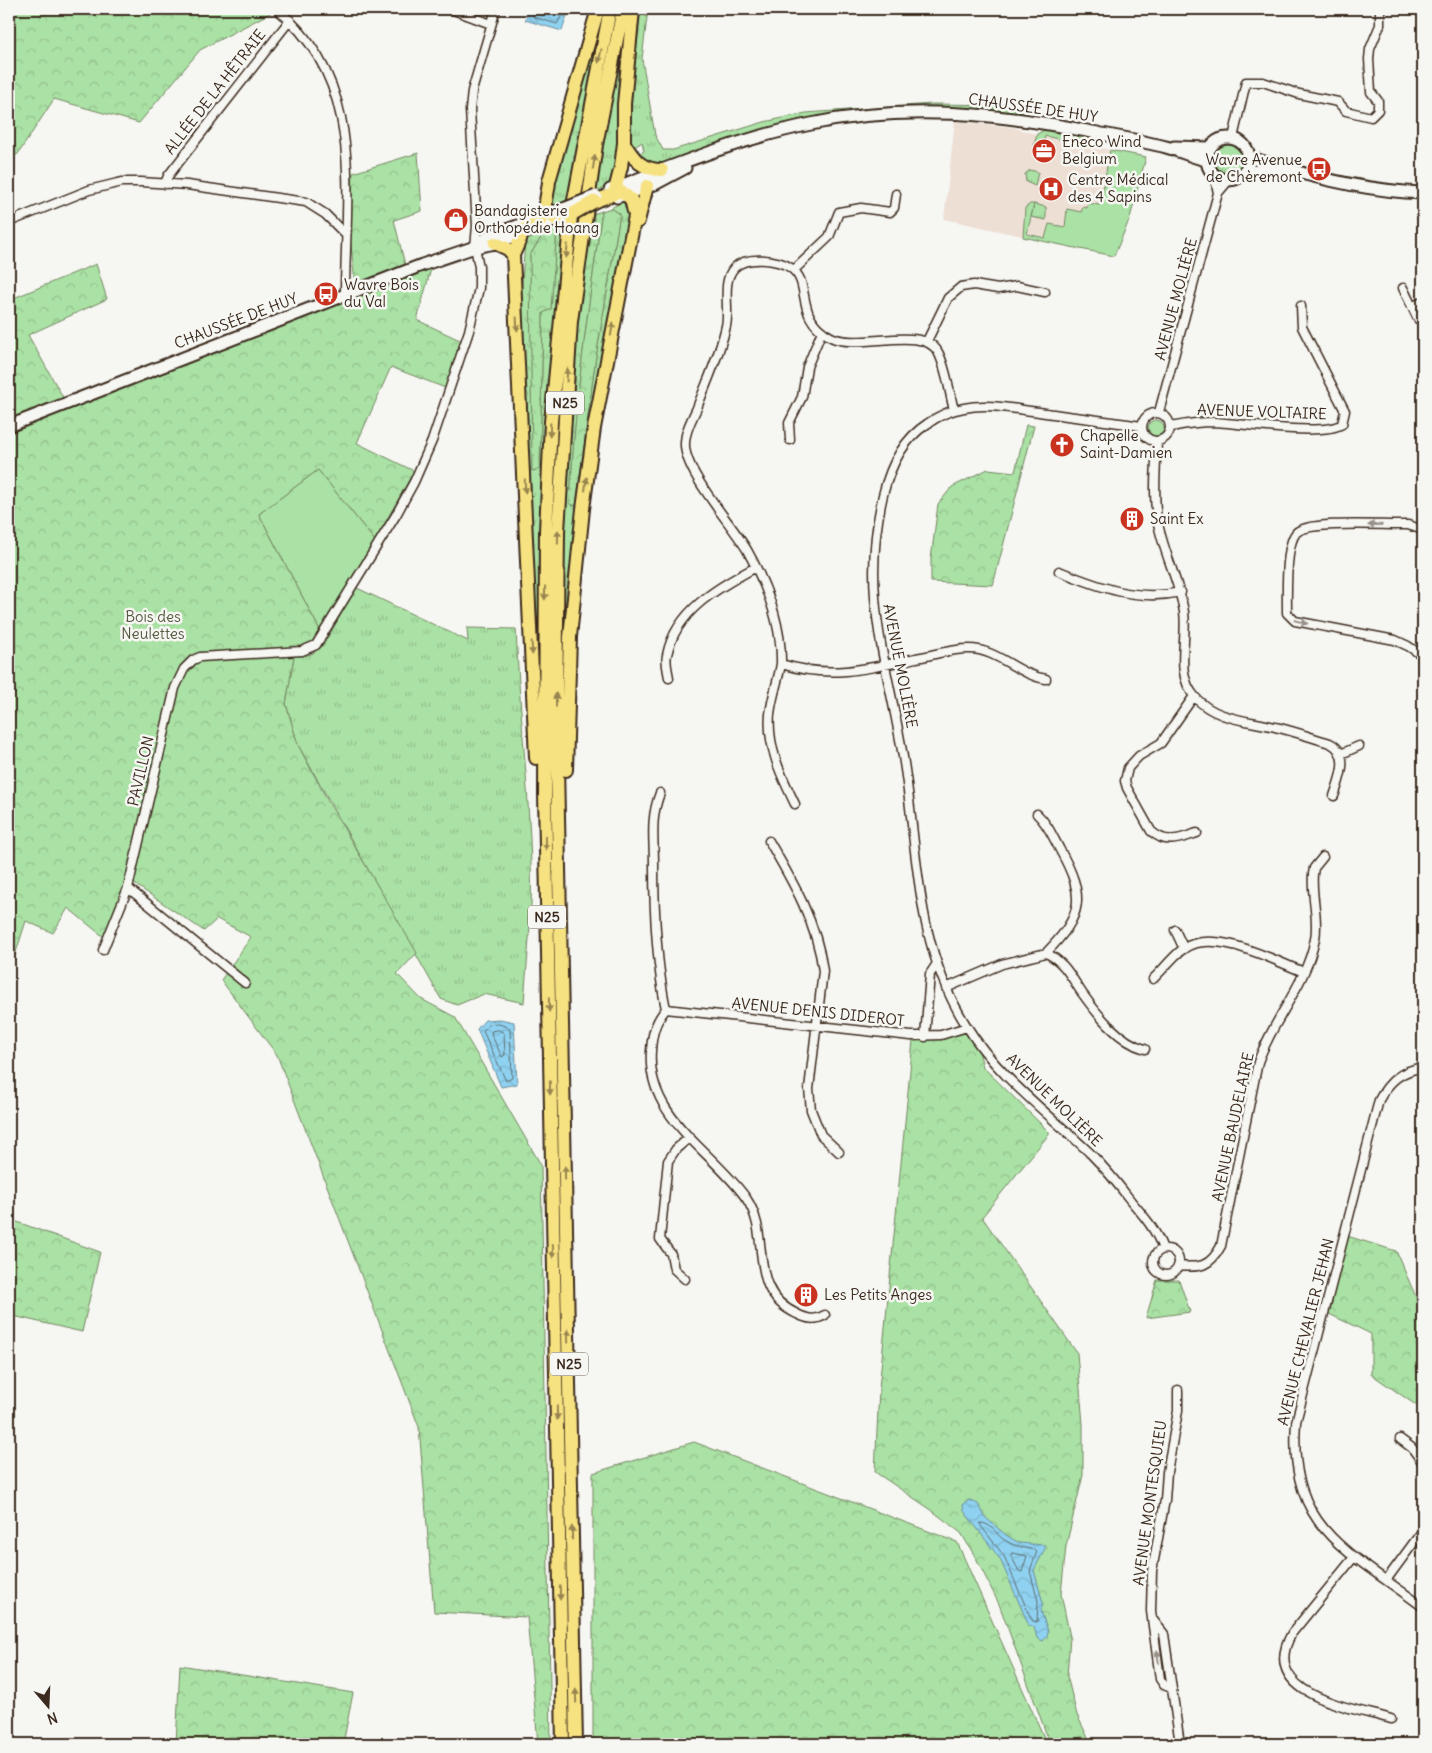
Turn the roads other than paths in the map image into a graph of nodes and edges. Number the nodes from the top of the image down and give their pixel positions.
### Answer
1 (277, 9) edge
2 (451, 9) edge
3 (496, 9) edge
4 (598, 9) edge
5 (610, 9) edge
6 (623, 9) edge
7 (633, 9) edge
8 (1380, 9) edge
9 (290, 20) junction
10 (491, 24) junction
11 (1233, 138) junction
12 (624, 143) junction
13 (1168, 148) junction
14 (1209, 148) junction
15 (718, 151) junction
16 (1249, 157) junction
17 (1206, 160) junction
18 (662, 170) junction
19 (1283, 170) junction
20 (1243, 174) junction
21 (1214, 175) junction
22 (1229, 180) junction
23 (165, 184) junction
24 (647, 186) junction
25 (620, 191) junction
26 (1218, 193) junction
27 (1423, 193) edge
28 (896, 194) dead end
29 (556, 216) junction
30 (9, 222) edge
31 (345, 234) junction
32 (522, 234) junction
33 (631, 242) junction
34 (496, 244) junction
35 (475, 246) junction
36 (513, 255) junction
37 (794, 270) junction
38 (1403, 288) dead end
39 (1045, 292) dead end
40 (345, 295) junction
41 (1423, 301) edge
42 (1301, 306) dead end
43 (1412, 307) junction
44 (1418, 319) dead end
45 (822, 331) junction
46 (926, 341) junction
47 (954, 410) junction
48 (1159, 412) junction
49 (9, 426) edge
50 (1142, 426) junction
51 (1171, 427) junction
52 (790, 440) dead end
53 (1157, 442) junction
54 (1423, 530) edge
55 (756, 567) junction
56 (1059, 571) dead end
57 (1181, 592) junction
58 (1423, 656) edge
59 (781, 664) junction
60 (884, 665) junction
61 (669, 678) dead end
62 (1046, 679) dead end
63 (1194, 696) junction
64 (1359, 746) dead end
65 (1341, 754) junction
66 (660, 793) dead end
67 (545, 794) junction
68 (1334, 796) dead end
69 (558, 801) junction
70 (795, 804) dead end
71 (1037, 814) dead end
72 (1196, 833) dead end
73 (769, 841) dead end
74 (1324, 857) dead end
75 (128, 888) junction
76 (1175, 930) dead end
77 (1184, 949) junction
78 (103, 950) dead end
79 (1046, 953) junction
80 (936, 965) junction
81 (1304, 972) junction
82 (1153, 980) dead end
83 (245, 983) dead end
84 (946, 988) junction
85 (666, 1009) junction
86 (818, 1026) junction
87 (967, 1027) junction
88 (925, 1037) junction
89 (1145, 1049) dead end
90 (1423, 1068) edge
91 (690, 1137) junction
92 (839, 1152) dead end
93 (1163, 1249) junction
94 (1178, 1266) junction
95 (685, 1279) dead end
96 (825, 1315) dead end
97 (1178, 1390) dead end
98 (1400, 1439) dead end
99 (1423, 1463) edge
100 (1423, 1530) edge
101 (1354, 1557) junction
102 (1387, 1580) junction
103 (1423, 1607) edge
104 (1391, 1719) dead end
105 (563, 1744) edge
106 (576, 1744) edge
107 (1180, 1744) edge

1 - 9 street
2 - 10 street
3 - 10 street
4 - 29 highway
5 -> 67 highway, N25
69 -> 6 highway, N25
7 - 12 highway
8 - 11 street
9 - 23 street, ALLÉE DE LA HÊTRAIE
9 - 31 street
10 - 35 street
11 - 14 main road
11 - 16 main road
12 - 18 highway
12 - 25 highway
13 - 14 main road, CHAUSSÉE DE HUY
13 - 15 main road, CHAUSSÉE DE HUY
13 - 17 main road, CHAUSSÉE DE HUY
14 - 17 main road
15 - 18 main road, CHAUSSÉE DE HUY
15 - 24 main road, CHAUSSÉE DE HUY
16 - 19 main road
16 - 20 main road
17 - 21 main road
18 - 25 main road, CHAUSSÉE DE HUY
19 - 20 main road
19 - 27 main road
20 - 22 main road
21 - 22 main road
21 - 26 street, AVENUE MOLIÈRE
22 - 26 street, AVENUE MOLIÈRE
23 - 30 street
23 - 31 street
24 - 25 main road, CHAUSSÉE DE HUY
24 - 33 highway
25 - 29 highway, bridge
25 - 33 highway
26 - 48 street, AVENUE MOLIÈRE
28 - 37 street
29 - 32 highway
29 - 35 main road, CHAUSSÉE DE HUY
31 - 40 street
32 - 34 main road, CHAUSSÉE DE HUY
32 - 36 highway
69 -> 33 highway
34 - 35 main road, CHAUSSÉE DE HUY
34 - 36 highway
35 - 40 main road, CHAUSSÉE DE HUY
35 - 75 street, PAVILLON
36 -> 67 highway
37 - 45 street
37 - 55 street
38 - 43 street
39 - 46 street
40 - 49 main road, CHAUSSÉE DE HUY
41 - 43 street
42 - 51 street, AVENUE VOLTAIRE
43 - 44 street
45 - 46 street
45 - 52 street
46 - 47 street
47 - 50 street, AVENUE MOLIÈRE
47 - 60 street, AVENUE MOLIÈRE
48 - 50 street
48 - 51 street
50 - 53 street
51 - 53 street
53 - 57 street
54 -> 58 street
55 - 59 street
55 - 61 street
56 - 57 street
57 - 63 street
59 - 60 street
59 - 70 street
60 - 62 street
60 - 80 street, AVENUE MOLIÈRE
63 - 65 street
63 - 72 street
64 - 65 street
65 - 68 street
66 - 85 street
67 -> 105 highway, N25
106 -> 69 highway, N25
71 - 79 street
73 - 86 street
74 - 81 street, AVENUE BAUDELAIRE
75 - 78 street, PAVILLON
75 - 83 street
76 - 77 street
77 - 81 street
77 - 82 street
79 - 84 street
79 - 89 street
80 - 84 street, AVENUE MOLIÈRE
80 - 88 street
81 - 94 street, AVENUE BAUDELAIRE
84 - 87 street, AVENUE MOLIÈRE
85 - 86 street, AVENUE DENIS DIDEROT
85 - 91 street
86 - 88 street, AVENUE DENIS DIDEROT
86 - 92 street
87 - 88 street, AVENUE DENIS DIDEROT
87 - 93 street, AVENUE MOLIÈRE
90 - 101 street, AVENUE CHEVALIER JEHAN
91 - 95 street
91 - 96 street
93 - 94 street, AVENUE MOLIÈRE
93 - 94 street
97 - 107 street, AVENUE MONTESQUIEU
98 - 99 street
100 - 102 street
101 - 102 street, AVENUE CHEVALIER JEHAN
101 - 104 street
102 - 103 street, AVENUE CHEVALIER JEHAN

